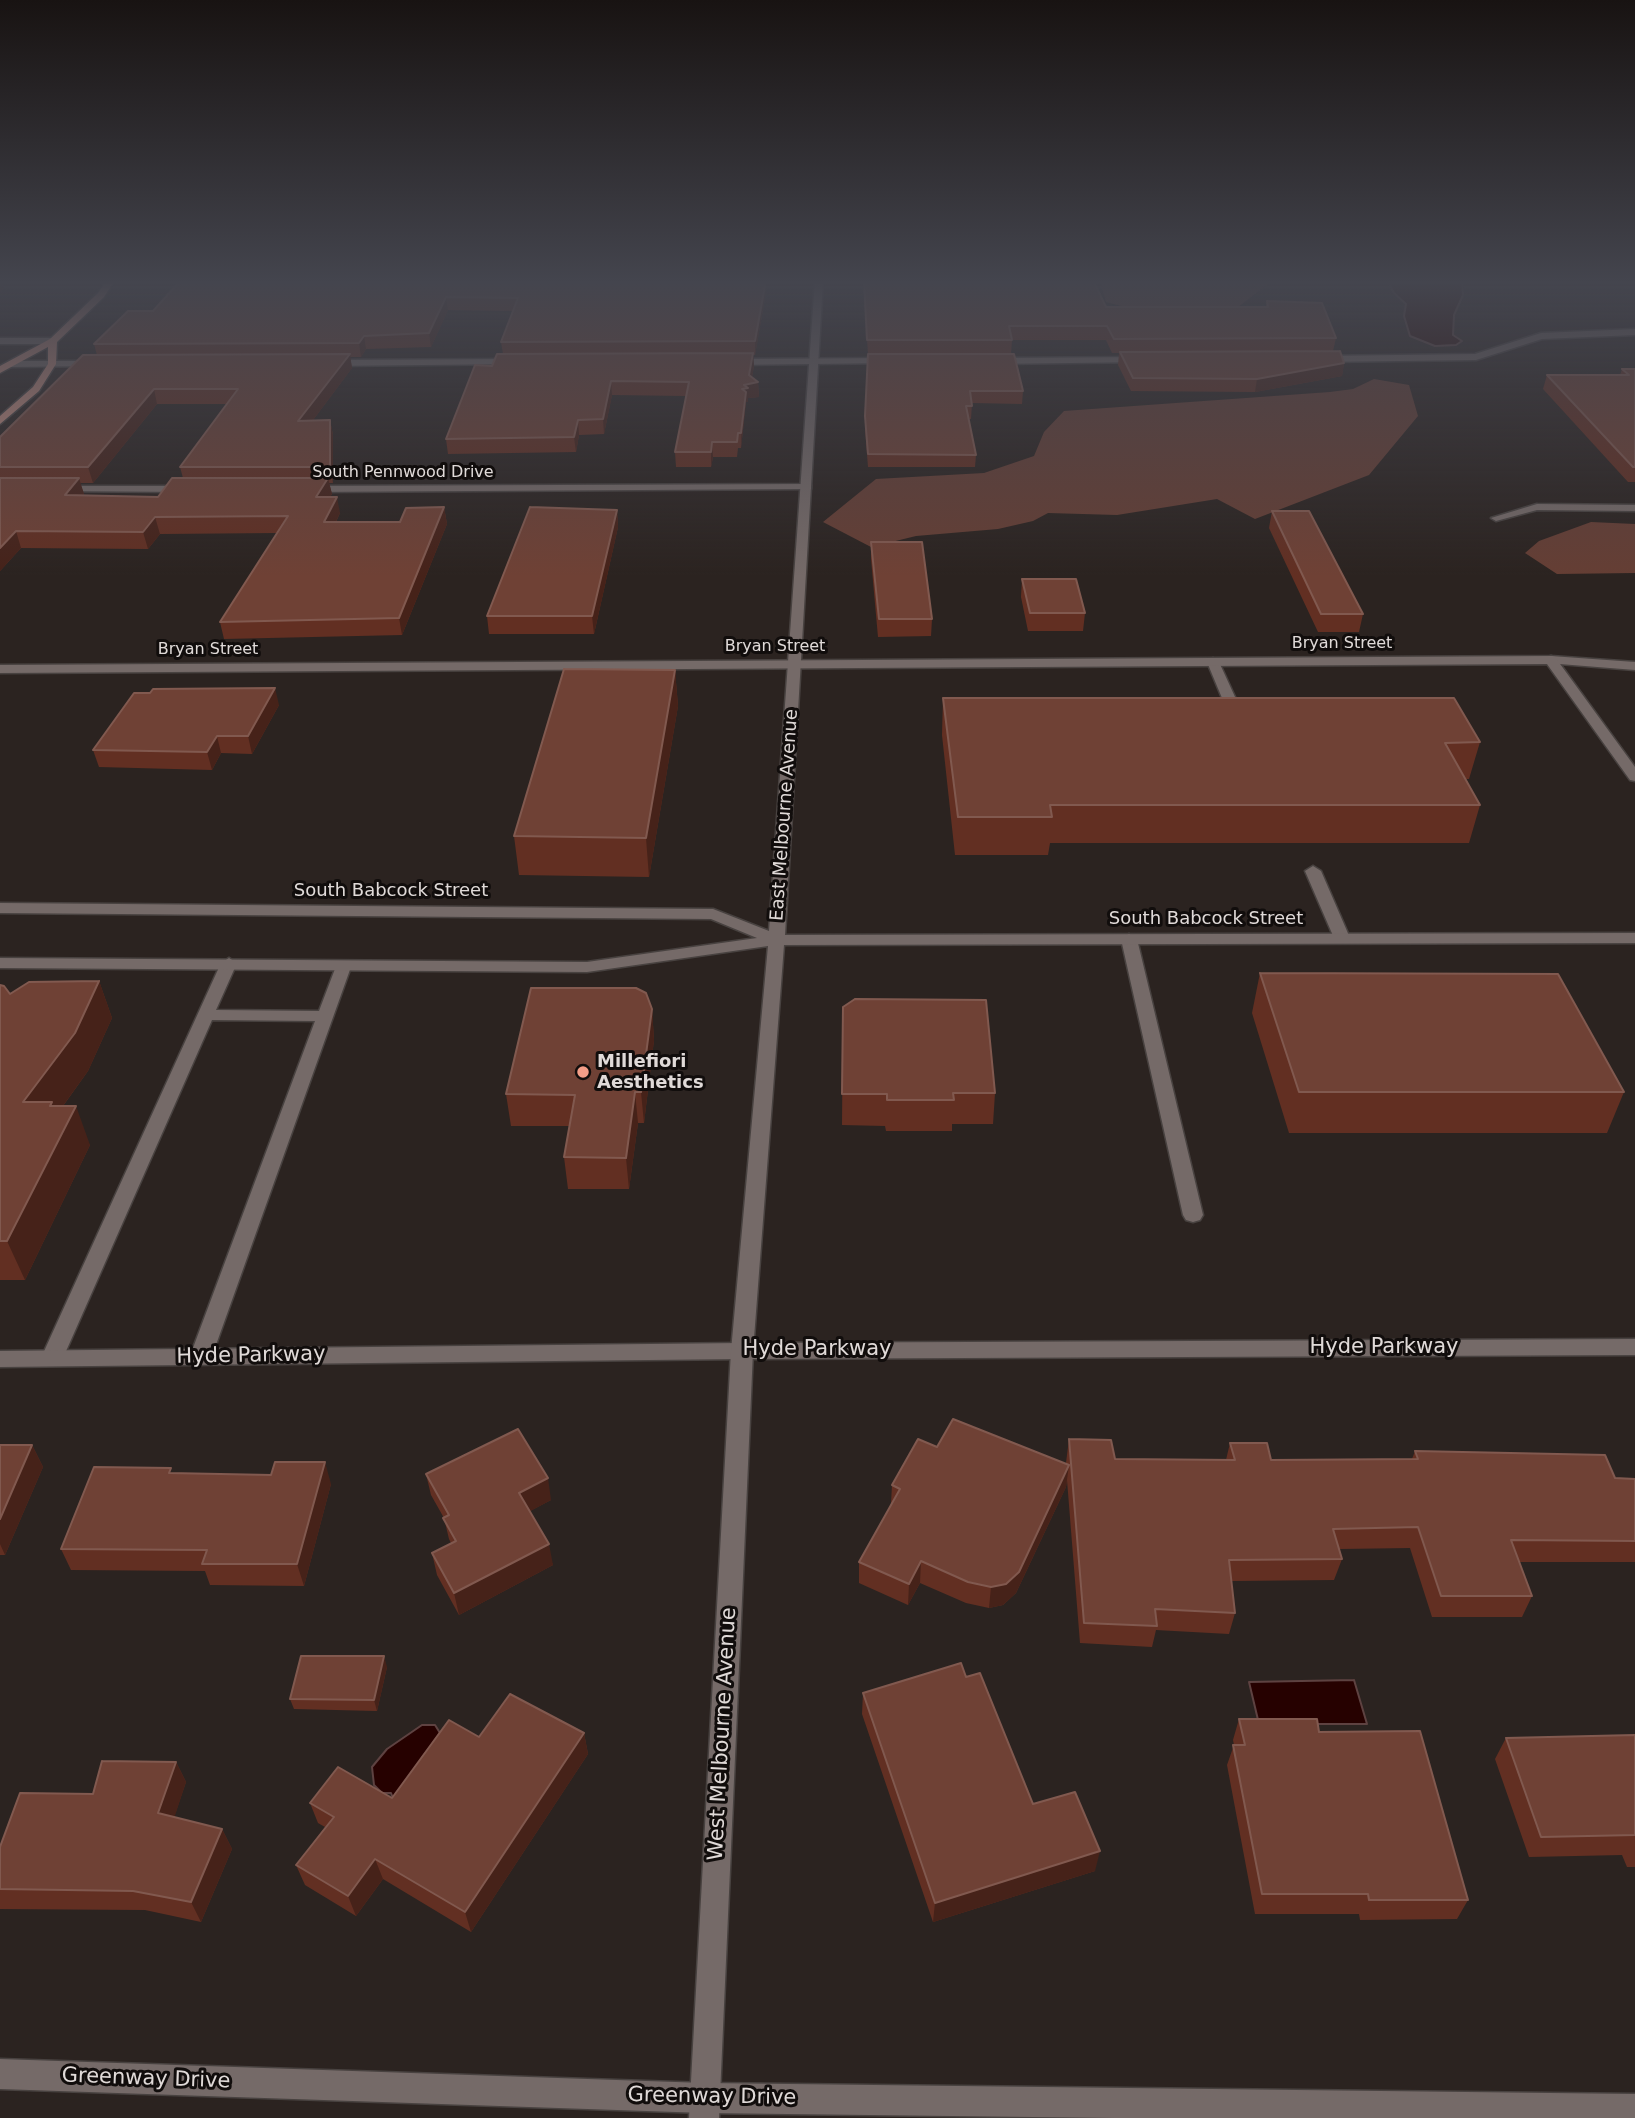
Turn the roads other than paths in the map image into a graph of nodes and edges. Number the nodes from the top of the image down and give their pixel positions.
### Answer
1 (43, 379) edge
2 (813, 379) edge
3 (0, 421) edge
4 (807, 487) junction
5 (42, 489) edge
6 (201, 489) edge
7 (293, 489) edge
8 (1635, 508) edge
9 (1496, 518) dead end
10 (1551, 660) junction
11 (1213, 662) junction
12 (794, 665) junction
13 (1635, 666) edge
14 (0, 668) edge
15 (1234, 710) edge
16 (1635, 777) edge
17 (1313, 871) dead end
18 (0, 908) edge
19 (1342, 938) junction
20 (1635, 938) edge
21 (1129, 939) junction
22 (776, 940) junction
23 (229, 962) junction
24 (0, 963) edge
25 (344, 964) junction
26 (206, 1015) junction
27 (326, 1016) junction
28 (1193, 1215) dead end
29 (1635, 1347) edge
30 (742, 1350) junction
31 (201, 1356) junction
32 (52, 1358) junction
33 (0, 1359) edge
34 (0, 2074) edge
35 (705, 2108) edge
36 (1635, 2109) edge

1 - 3 main road
2 - 4 street, East Melbourne Avenue
4 - 7 street, South Pennwood Drive
4 - 12 street, East Melbourne Avenue
5 - 6 street
8 - 9 street
10 - 11 street, Bryan Street
10 - 13 street, Bryan Street
10 - 16 street
11 - 12 street, Bryan Street
11 - 15 street
12 - 14 street, Bryan Street
12 - 22 street, East Melbourne Avenue
17 - 19 street
18 - 22 street, South Babcock Street
19 - 20 street, South Babcock Street
19 - 21 street, South Babcock Street
21 - 22 street, South Babcock Street
21 - 28 street
22 - 25 street, South Babcock Street
22 - 30 street, East Melbourne Avenue
23 - 24 street, South Babcock Street
23 - 25 street, South Babcock Street
23 - 26 street
25 - 27 street
26 - 27 street
26 - 32 street
27 - 31 street
29 - 30 street, Hyde Parkway
30 - 31 street, Hyde Parkway
30 - 35 street, West Melbourne Avenue
31 - 32 street, Hyde Parkway
32 - 33 street, Hyde Parkway
34 - 35 street, Greenway Drive
35 - 36 street, Greenway Drive

